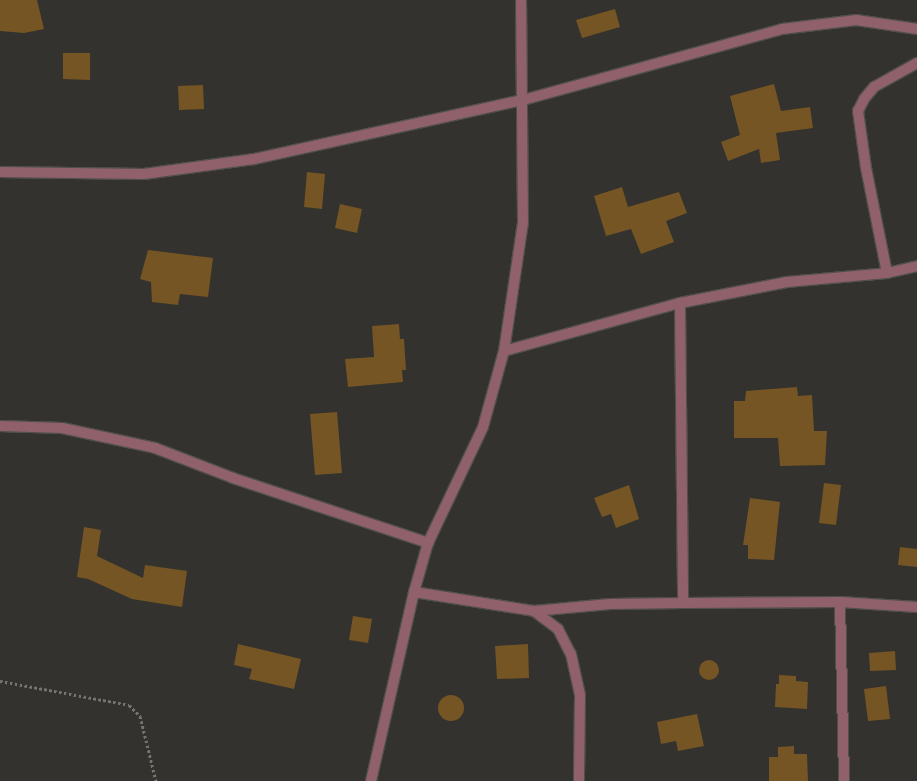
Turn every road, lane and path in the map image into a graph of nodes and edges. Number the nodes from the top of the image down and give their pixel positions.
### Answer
1 (521, 0) edge
2 (917, 29) edge
3 (917, 63) edge
4 (523, 100) junction
5 (0, 172) edge
6 (917, 266) edge
7 (887, 273) junction
8 (680, 303) junction
9 (504, 352) junction
10 (0, 426) edge
11 (428, 543) junction
12 (414, 592) junction
13 (840, 602) junction
14 (683, 603) junction
15 (917, 607) edge
16 (534, 611) junction
17 (0, 681) edge
18 (156, 781) edge
19 (371, 781) edge
20 (579, 781) edge
21 (844, 781) edge

1 - 4 street
2 - 4 street
3 - 7 street
4 - 5 street
4 - 9 street
6 - 7 street
7 - 8 street
8 - 9 street
8 - 14 street
9 - 11 street
10 - 11 street
11 - 12 street
12 - 16 street
12 - 19 street
13 - 14 street
13 - 15 street
13 - 21 street
14 - 16 street
16 - 20 street
17 - 18 path

